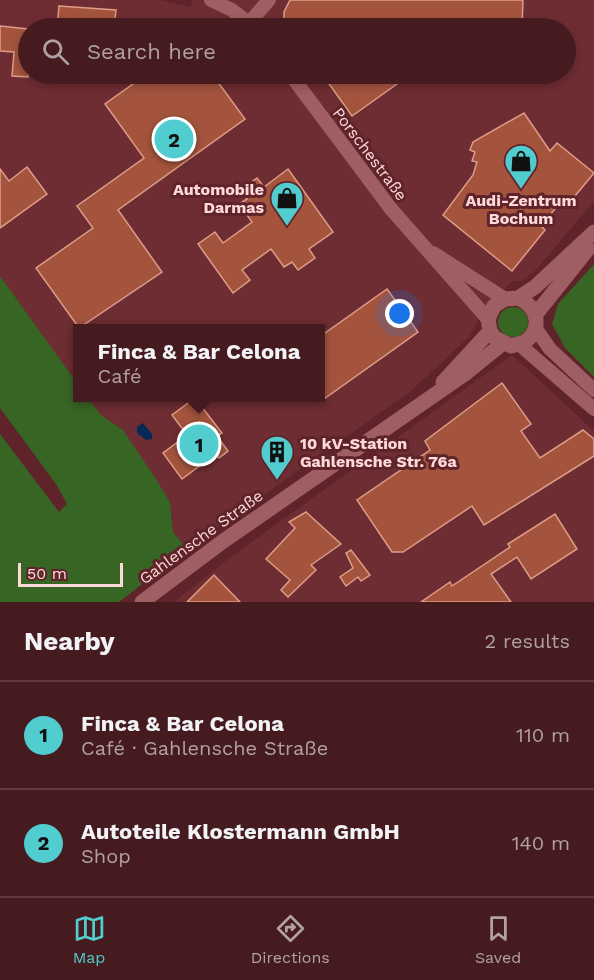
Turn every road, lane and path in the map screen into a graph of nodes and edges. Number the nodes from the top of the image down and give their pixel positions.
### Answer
1 (211, 0) edge
2 (269, 0) edge
3 (242, 18) edge
4 (257, 18) edge
5 (297, 84) edge
6 (594, 232) edge
7 (594, 242) edge
8 (429, 250) junction
9 (512, 298) junction
10 (536, 322) junction
11 (489, 325) junction
12 (502, 344) junction
13 (520, 345) junction
14 (594, 390) edge
15 (428, 398) junction
16 (594, 409) edge
17 (142, 602) edge

1 - 3 street
2 - 4 street
5 - 8 street, Porschestraße
6 - 9 street, Gahlensche Straße
7 - 10 street
8 - 9 street, Porschestraße
8 - 11 street, Porschestraße
9 - 10 street
9 - 11 street, Gahlensche Straße
10 - 13 street
10 - 14 street
11 - 12 street
11 - 15 street, Gahlensche Straße
12 - 13 street
12 - 15 street, Gahlensche Straße
13 - 16 street
15 - 17 street, Gahlensche Straße

